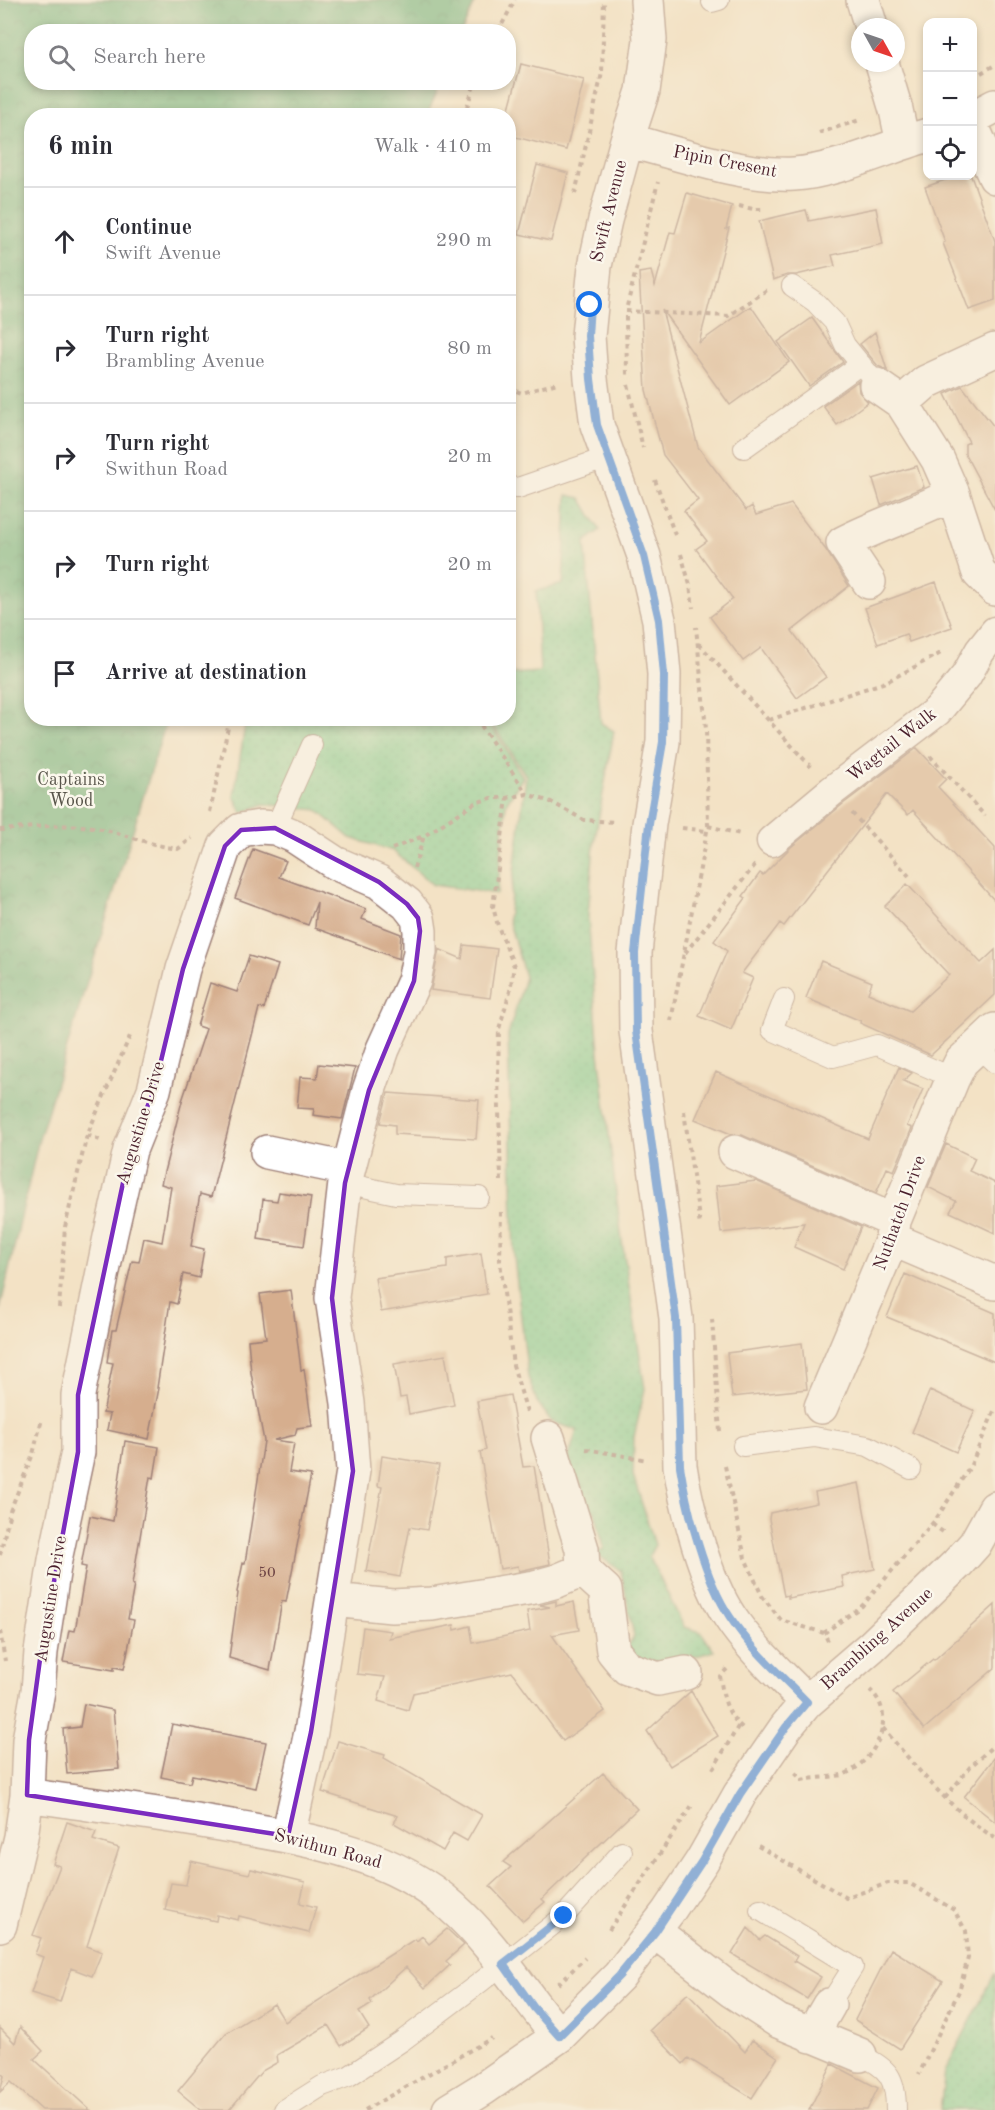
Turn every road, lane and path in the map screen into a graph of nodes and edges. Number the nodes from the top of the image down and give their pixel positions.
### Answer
1 (515, 0) edge
2 (604, 0) edge
3 (647, 0) edge
4 (863, 0) edge
5 (868, 18) edge
6 (502, 24) edge
7 (995, 65) edge
8 (885, 72) edge
9 (977, 75) edge
10 (472, 90) edge
11 (995, 106) edge
12 (467, 108) edge
13 (896, 110) junction
14 (977, 115) edge
15 (810, 136) dead end
16 (977, 137) edge
17 (915, 139) edge
18 (627, 140) junction
19 (995, 177) edge
20 (657, 186) dead end
21 (605, 220) junction
22 (792, 286) joint
23 (626, 311) junction
24 (995, 350) edge
25 (591, 379) junction
26 (880, 384) junction
27 (516, 391) edge
28 (744, 448) dead end
29 (644, 452) dead end
30 (608, 457) junction
31 (653, 473) dead end
32 (516, 488) edge
33 (953, 494) junction
34 (869, 582) dead end
35 (995, 589) edge
36 (693, 609) dead end
37 (695, 620) dead end
38 (995, 632) edge
39 (699, 644) junction
40 (944, 650) dead end
41 (769, 720) junction
42 (481, 726) edge
43 (910, 733) junction
44 (312, 745) dead end
45 (832, 791) junction
46 (527, 794) junction
47 (507, 798) junction
48 (985, 816) dead end
49 (649, 824) junction
50 (275, 828) junction
51 (0, 830) edge
52 (707, 831) junction
53 (197, 834) dead end
54 (424, 836) junction
55 (772, 841) joint
56 (392, 849) dead end
57 (412, 871) dead end
58 (909, 876) dead end
59 (685, 954) junction
60 (784, 999) dead end
61 (671, 1023) dead end
62 (989, 1046) edge
63 (953, 1078) junction
64 (683, 1102) dead end
65 (267, 1152) dead end
66 (735, 1152) dead end
67 (347, 1176) junction
68 (501, 1189) dead end
69 (479, 1197) dead end
70 (501, 1201) dead end
71 (893, 1230) junction
72 (701, 1235) dead end
73 (995, 1283) edge
74 (711, 1313) dead end
75 (995, 1409) edge
76 (817, 1422) junction
77 (548, 1438) junction
78 (720, 1438) dead end
79 (743, 1446) dead end
80 (724, 1460) dead end
81 (680, 1466) junction
82 (911, 1469) dead end
83 (995, 1509) edge
84 (583, 1570) junction
85 (333, 1600) junction
86 (824, 1634) junction
87 (830, 1643) dead end
88 (728, 1668) dead end
89 (686, 1673) dead end
90 (874, 1693) dead end
91 (807, 1702) junction
92 (739, 1725) dead end
93 (883, 1728) junction
94 (995, 1744) edge
95 (791, 1768) dead end
96 (27, 1795) junction
97 (945, 1798) junction
98 (288, 1836) junction
99 (995, 1838) edge
100 (758, 1846) dead end
101 (622, 1852) dead end
102 (760, 1910) dead end
103 (0, 1925) edge
104 (655, 1932) junction
105 (503, 1964) junction
106 (829, 2005) joint
107 (534, 2008) junction
108 (559, 2036) junction
109 (811, 2036) junction
110 (860, 2055) joint
111 (916, 2083) dead end
112 (490, 2100) edge
113 (284, 2110) edge
114 (365, 2110) edge
115 (449, 2110) edge
116 (896, 2110) edge

1 - 6 path
2 - 21 path
3 - 18 street, Swift Avenue
4 - 5 street
7 - 9 path
8 - 13 street
10 - 12 path
11 - 14 street
13 - 15 path
13 - 17 street
16 - 19 street
17 - 18 street, Pipin Cresent
18 - 21 street, Swift Avenue
20 - 23 path
21 - 25 street, Swift Avenue
22 - 23 path
22 - 26 lane
23 - 29 path
24 - 26 street
25 - 27 path
25 - 30 street, Swift Avenue
26 - 28 lane
26 - 33 street
30 - 32 lane
30 - 49 street, Swift Avenue
31 - 36 path
33 - 34 street
33 - 35 street
37 - 39 path
38 - 43 street, Wagtail Walk
39 - 41 path
39 - 52 path
40 - 41 path
41 - 45 path
42 - 46 path
43 - 45 street, Wagtail Walk
43 - 48 path
44 - 50 lane
45 - 55 street, Wagtail Walk
45 - 58 path
46 - 47 path
46 - 49 path
47 - 54 path
47 - 68 path
49 - 52 path
49 - 81 street, Swift Avenue
50 - 67 street
50 - 96 street, Augustine Drive
51 - 53 path
52 - 59 path
54 - 56 path
54 - 57 path
55 - 59 path
59 - 61 path
60 - 63 lane
62 - 63 street, Nuthatch Drive
63 - 71 street, Nuthatch Drive
64 - 72 path
65 - 67 street
66 - 71 street
67 - 69 lane
67 - 85 street
70 - 77 path
71 - 73 street
71 - 76 street, Nuthatch Drive
74 - 78 path
75 - 86 path
76 - 79 lane
76 - 82 lane
77 - 81 path
77 - 84 street
80 - 86 path
81 - 91 street, Swift Avenue
83 - 91 street, Brambling Avenue
84 - 85 street
84 - 89 street
85 - 98 street
86 - 87 path
88 - 92 path
90 - 93 path
91 - 104 street, Brambling Avenue
93 - 95 path
93 - 97 path
94 - 97 path
96 - 98 street, Swithun Road
96 - 103 street, Augustine Drive
97 - 99 path
98 - 105 street, Swithun Road
100 - 111 path
101 - 105 lane
102 - 106 lane
104 - 108 street, Brambling Avenue
104 - 109 street
105 - 107 street, Swithun Road
105 - 113 lane
106 - 109 street
107 - 108 street, Swithun Road
107 - 114 path
108 - 112 street, Brambling Avenue
109 - 110 street
110 - 116 lane
112 - 115 street, Brambling Avenue

